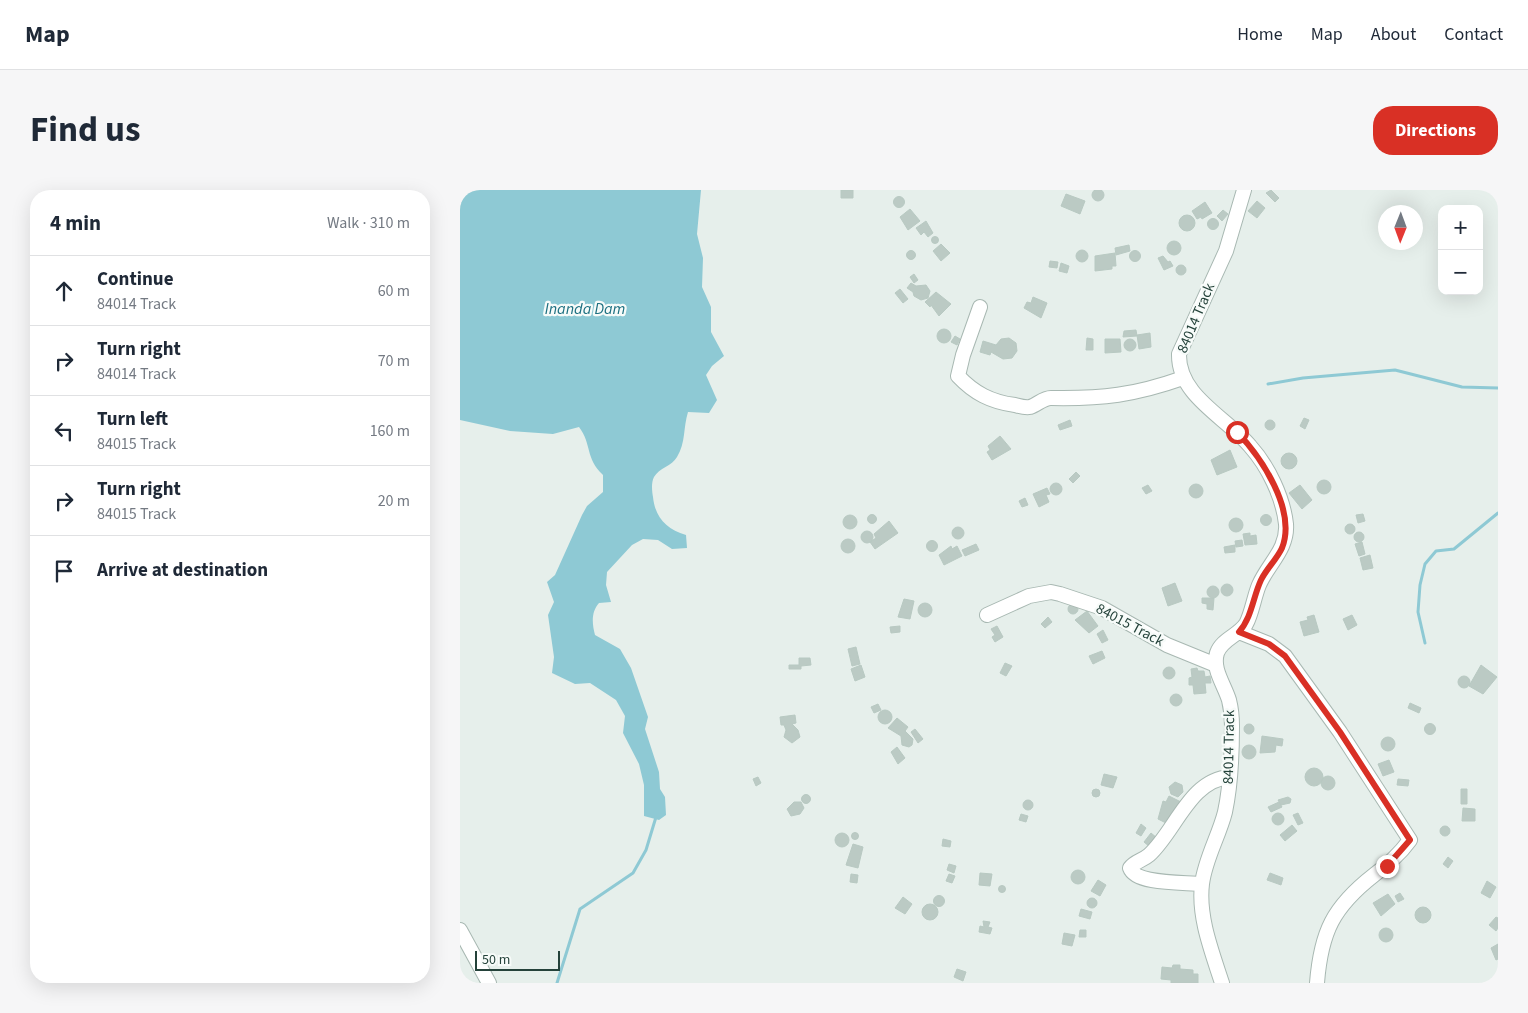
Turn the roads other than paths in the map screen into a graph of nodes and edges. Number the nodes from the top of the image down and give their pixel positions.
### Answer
1 (1244, 190) edge
2 (980, 307) dead end
3 (1183, 378) junction
4 (987, 615) dead end
5 (1239, 632) junction
6 (1216, 665) junction
7 (1230, 777) junction
8 (1202, 884) junction
9 (460, 930) edge
10 (489, 983) edge
11 (1222, 983) edge
12 (1317, 983) edge

1 - 3 street, 84014 Track
2 - 3 street
3 - 5 street
4 - 6 street, 84015 Track
5 - 6 street
5 - 12 street
6 - 7 street, 84014 Track
7 - 8 street, 84014 Track
7 - 8 street
8 - 11 street, 84014 Track
9 - 10 street

